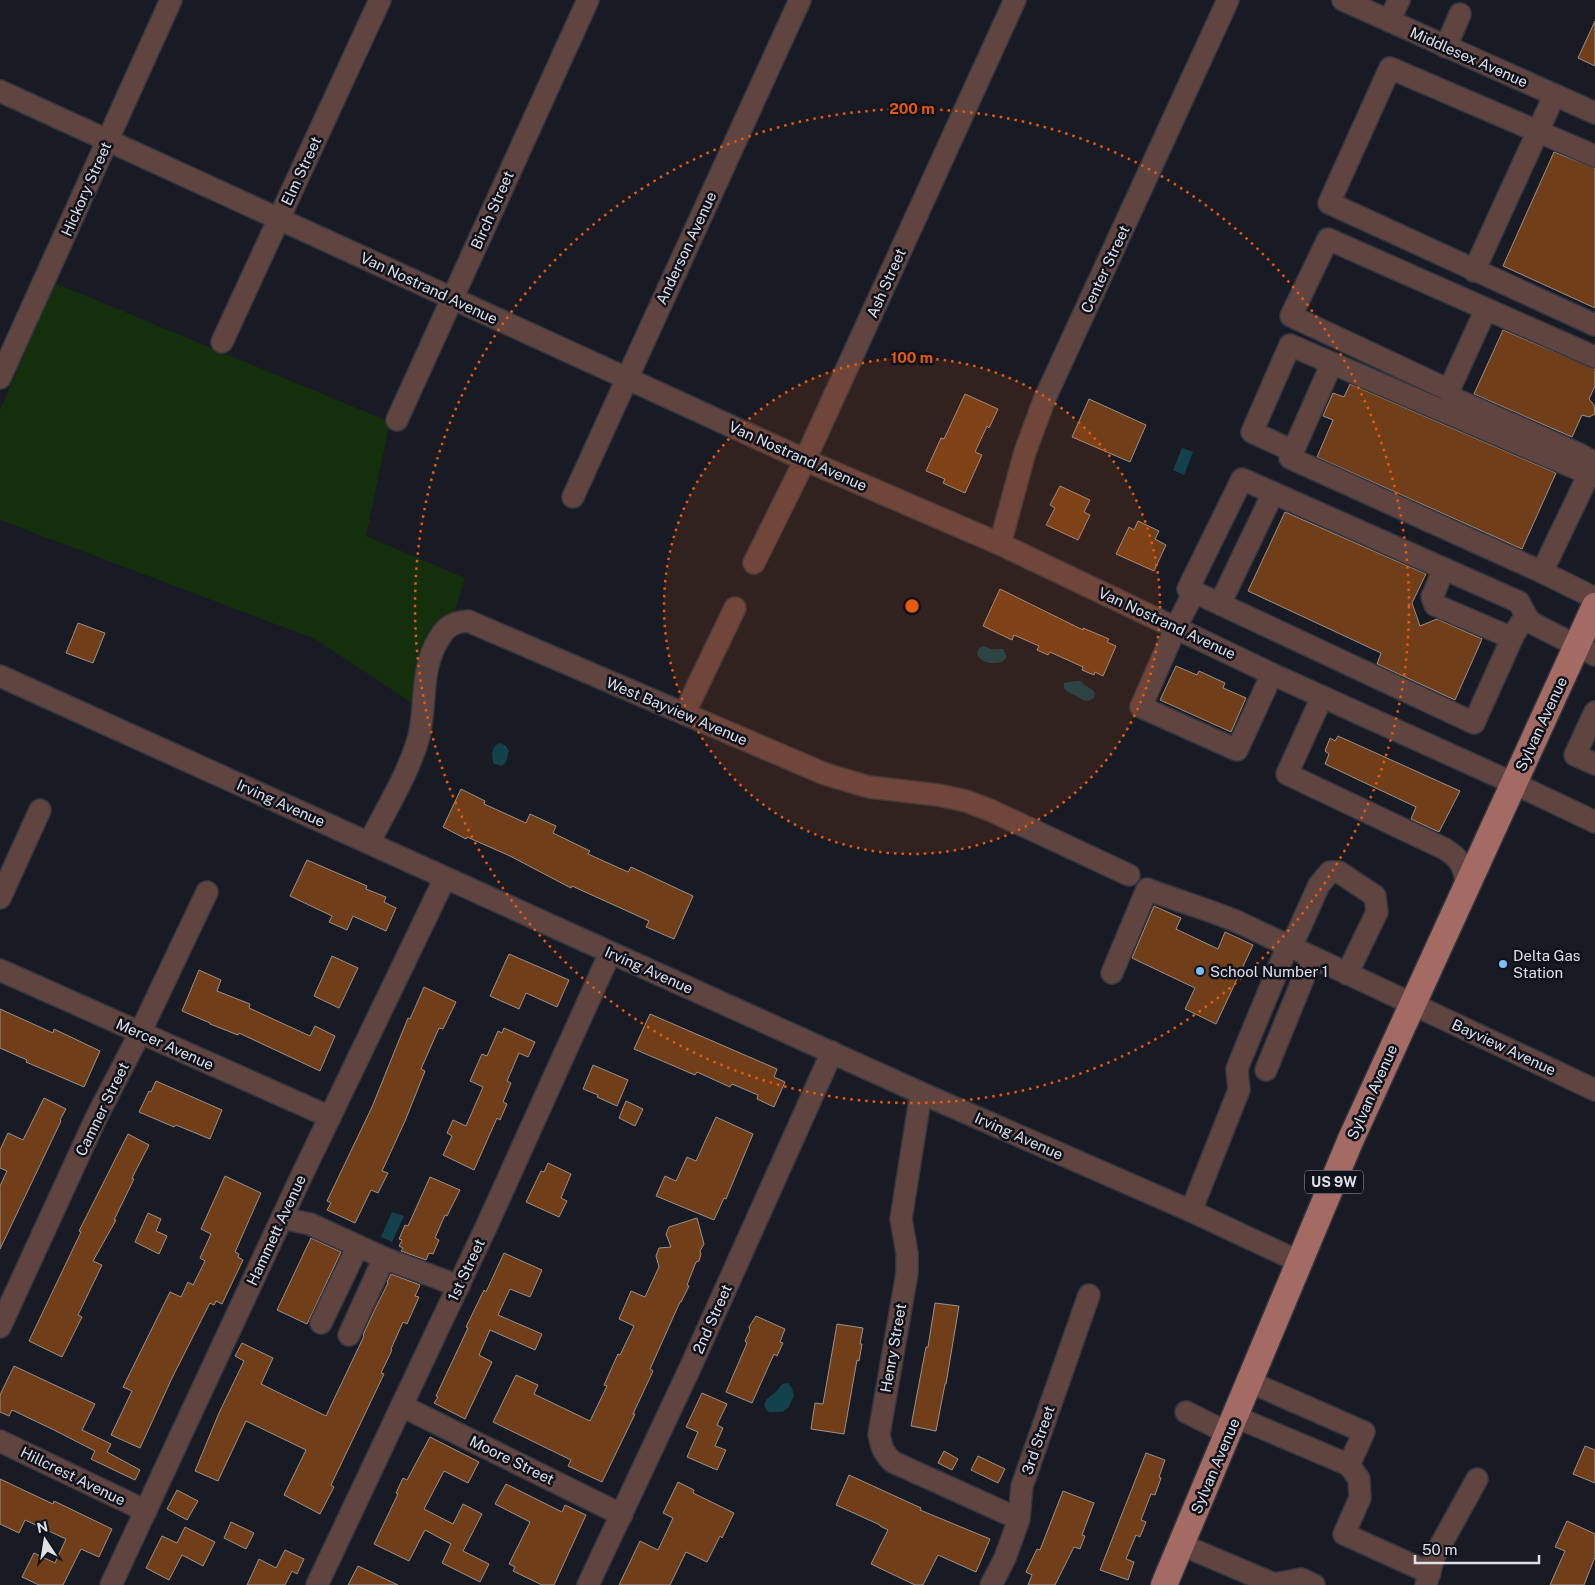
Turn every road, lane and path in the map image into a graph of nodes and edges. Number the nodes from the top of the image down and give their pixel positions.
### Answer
1 (171, 0) edge
2 (380, 0) edge
3 (588, 0) edge
4 (800, 0) edge
5 (1014, 0) edge
6 (1228, 0) edge
7 (1343, 0) edge
8 (1399, 0) edge
9 (1460, 14) dead end
10 (1389, 21) junction
11 (1446, 47) junction
12 (0, 91) edge
13 (1554, 96) junction
14 (1595, 113) edge
15 (1537, 131) junction
16 (108, 140) junction
17 (1595, 156) edge
18 (280, 219) junction
19 (1474, 271) junction
20 (452, 298) junction
21 (1486, 309) junction
22 (1595, 325) edge
23 (222, 342) dead end
24 (1595, 357) edge
25 (1332, 363) junction
26 (0, 378) edge
27 (627, 378) junction
28 (1450, 390) junction
29 (397, 420) dead end
30 (1291, 454) junction
31 (805, 460) junction
32 (1593, 471) edge
33 (1273, 493) junction
34 (572, 497) dead end
35 (1000, 544) junction
36 (754, 563) dead end
37 (1444, 569) junction
38 (1542, 572) junction
39 (1194, 592) junction
40 (1595, 598) edge
41 (1220, 604) junction
42 (1595, 606) edge
43 (735, 608) dead end
44 (1528, 619) junction
45 (1176, 627) junction
46 (1512, 638) junction
47 (1586, 651) edge
48 (1272, 674) junction
49 (0, 676) edge
50 (1322, 697) junction
51 (1595, 712) edge
52 (684, 714) junction
53 (1595, 764) edge
54 (1514, 783) junction
55 (40, 810) dead end
56 (1595, 822) edge
57 (369, 843) junction
58 (1129, 875) dead end
59 (445, 878) junction
60 (1467, 884) junction
61 (207, 892) dead end
62 (0, 898) edge
63 (1288, 945) junction
64 (610, 953) junction
65 (1312, 957) junction
66 (0, 970) edge
67 (1112, 973) dead end
68 (1347, 974) junction
69 (1412, 1004) junction
70 (140, 1032) junction
71 (832, 1052) junction
72 (1266, 1070) dead end
73 (1595, 1090) edge
74 (921, 1093) junction
75 (330, 1117) junction
76 (1191, 1211) junction
77 (282, 1218) junction
78 (358, 1246) junction
79 (384, 1258) junction
80 (1300, 1262) junction
81 (459, 1286) junction
82 (1089, 1295) dead end
83 (321, 1323) dead end
84 (0, 1327) edge
85 (349, 1336) dead end
86 (1250, 1382) junction
87 (402, 1406) junction
88 (1186, 1412) dead end
89 (1232, 1425) junction
90 (0, 1440) edge
91 (1349, 1465) junction
92 (1477, 1479) dead end
93 (146, 1511) junction
94 (622, 1515) junction
95 (1019, 1519) junction
96 (1182, 1545) junction
97 (1428, 1579) edge
98 (1268, 1584) edge
99 (111, 1585) edge
100 (318, 1585) edge
101 (588, 1585) edge
102 (991, 1585) edge
103 (1164, 1585) edge
104 (1314, 1585) edge

1 - 16 street, Hickory Street
2 - 18 street, Elm Street
3 - 20 street, Birch Street
4 - 27 street, Anderson Avenue
5 - 31 street, Ash Street
6 - 35 street, Center Street
7 - 10 street, Middlesex Avenue
8 - 10 street
9 - 11 street
10 - 11 street, Middlesex Avenue
11 - 13 street, Middlesex Avenue
12 - 16 street, Van Nostrand Avenue
13 - 14 street, Middlesex Avenue
13 - 15 street
15 - 17 street
15 - 19 street
15 - 19 street
16 - 18 street, Van Nostrand Avenue
16 - 26 street, Hickory Street
18 - 20 street, Van Nostrand Avenue
18 - 23 street, Elm Street
19 - 22 street
20 - 27 street, Van Nostrand Avenue
20 - 29 street, Birch Street
21 - 24 street
21 - 28 street
21 - 28 street
25 - 30 street
25 - 30 street
25 - 32 street
27 - 31 street, Van Nostrand Avenue
27 - 34 street, Anderson Avenue
28 - 32 street
30 - 38 street
31 - 35 street, Van Nostrand Avenue
31 - 36 street, Ash Street
32 - 38 street
33 - 37 street
33 - 39 street
33 - 41 street
35 - 45 street, Van Nostrand Avenue
37 - 44 street
37 - 46 street
38 - 40 street
39 - 41 street
39 - 45 street
41 - 46 street
42 - 47 main road, Sylvan Avenue / US 9W
43 - 52 street
44 - 46 street
44 - 47 street
45 - 48 street, Van Nostrand Avenue
45 - 48 street
47 - 54 main road, Sylvan Avenue / US 9W
48 - 50 street, Van Nostrand Avenue
49 - 57 street, Irving Avenue
50 - 54 street, Van Nostrand Avenue
50 - 60 street
51 - 53 street
52 - 57 street, West Bayview Avenue
52 - 58 street, West Bayview Avenue
54 - 56 street, Van Nostrand Avenue
54 - 60 main road, Sylvan Avenue / US 9W
55 - 62 street
57 - 59 street, Irving Avenue
59 - 64 street, Irving Avenue
59 - 75 street, Hammett Avenue
60 - 69 main road, Sylvan Avenue / US 9W
61 - 70 street, Camner Street
63 - 65 street
63 - 67 street
63 - 68 street
63 - 76 street
64 - 71 street, Irving Avenue
64 - 81 street, 1st Street
65 - 68 street
65 - 72 street
66 - 70 street, Mercer Avenue
68 - 69 street
69 - 73 street, Bayview Avenue
69 - 80 main road, Sylvan Avenue / US 9W
70 - 75 street, Mercer Avenue
70 - 84 street, Camner Street
71 - 74 street, Irving Avenue
71 - 94 street, 2nd Street
74 - 76 street, Irving Avenue
74 - 95 street, Henry Street
75 - 77 street, Hammett Avenue
76 - 80 street, Irving Avenue
77 - 78 street
77 - 93 street, Hammett Avenue
78 - 79 street
78 - 83 street
79 - 81 street
79 - 85 street
80 - 86 main road, Sylvan Avenue / US 9W
81 - 87 street, 1st Street
82 - 95 street, 3rd Street
86 - 89 main road, Sylvan Avenue / US 9W
86 - 91 street
87 - 94 street, Moore Street
87 - 100 street, 1st Street
88 - 89 street
89 - 91 street
89 - 96 main road, Sylvan Avenue / US 9W
90 - 93 street, Hillcrest Avenue
91 - 97 street
92 - 97 street
93 - 99 street, Hammett Avenue
94 - 101 street, 2nd Street
95 - 102 street, 3rd Street
96 - 98 street
96 - 103 main road, Sylvan Avenue / US 9W
98 - 104 street

